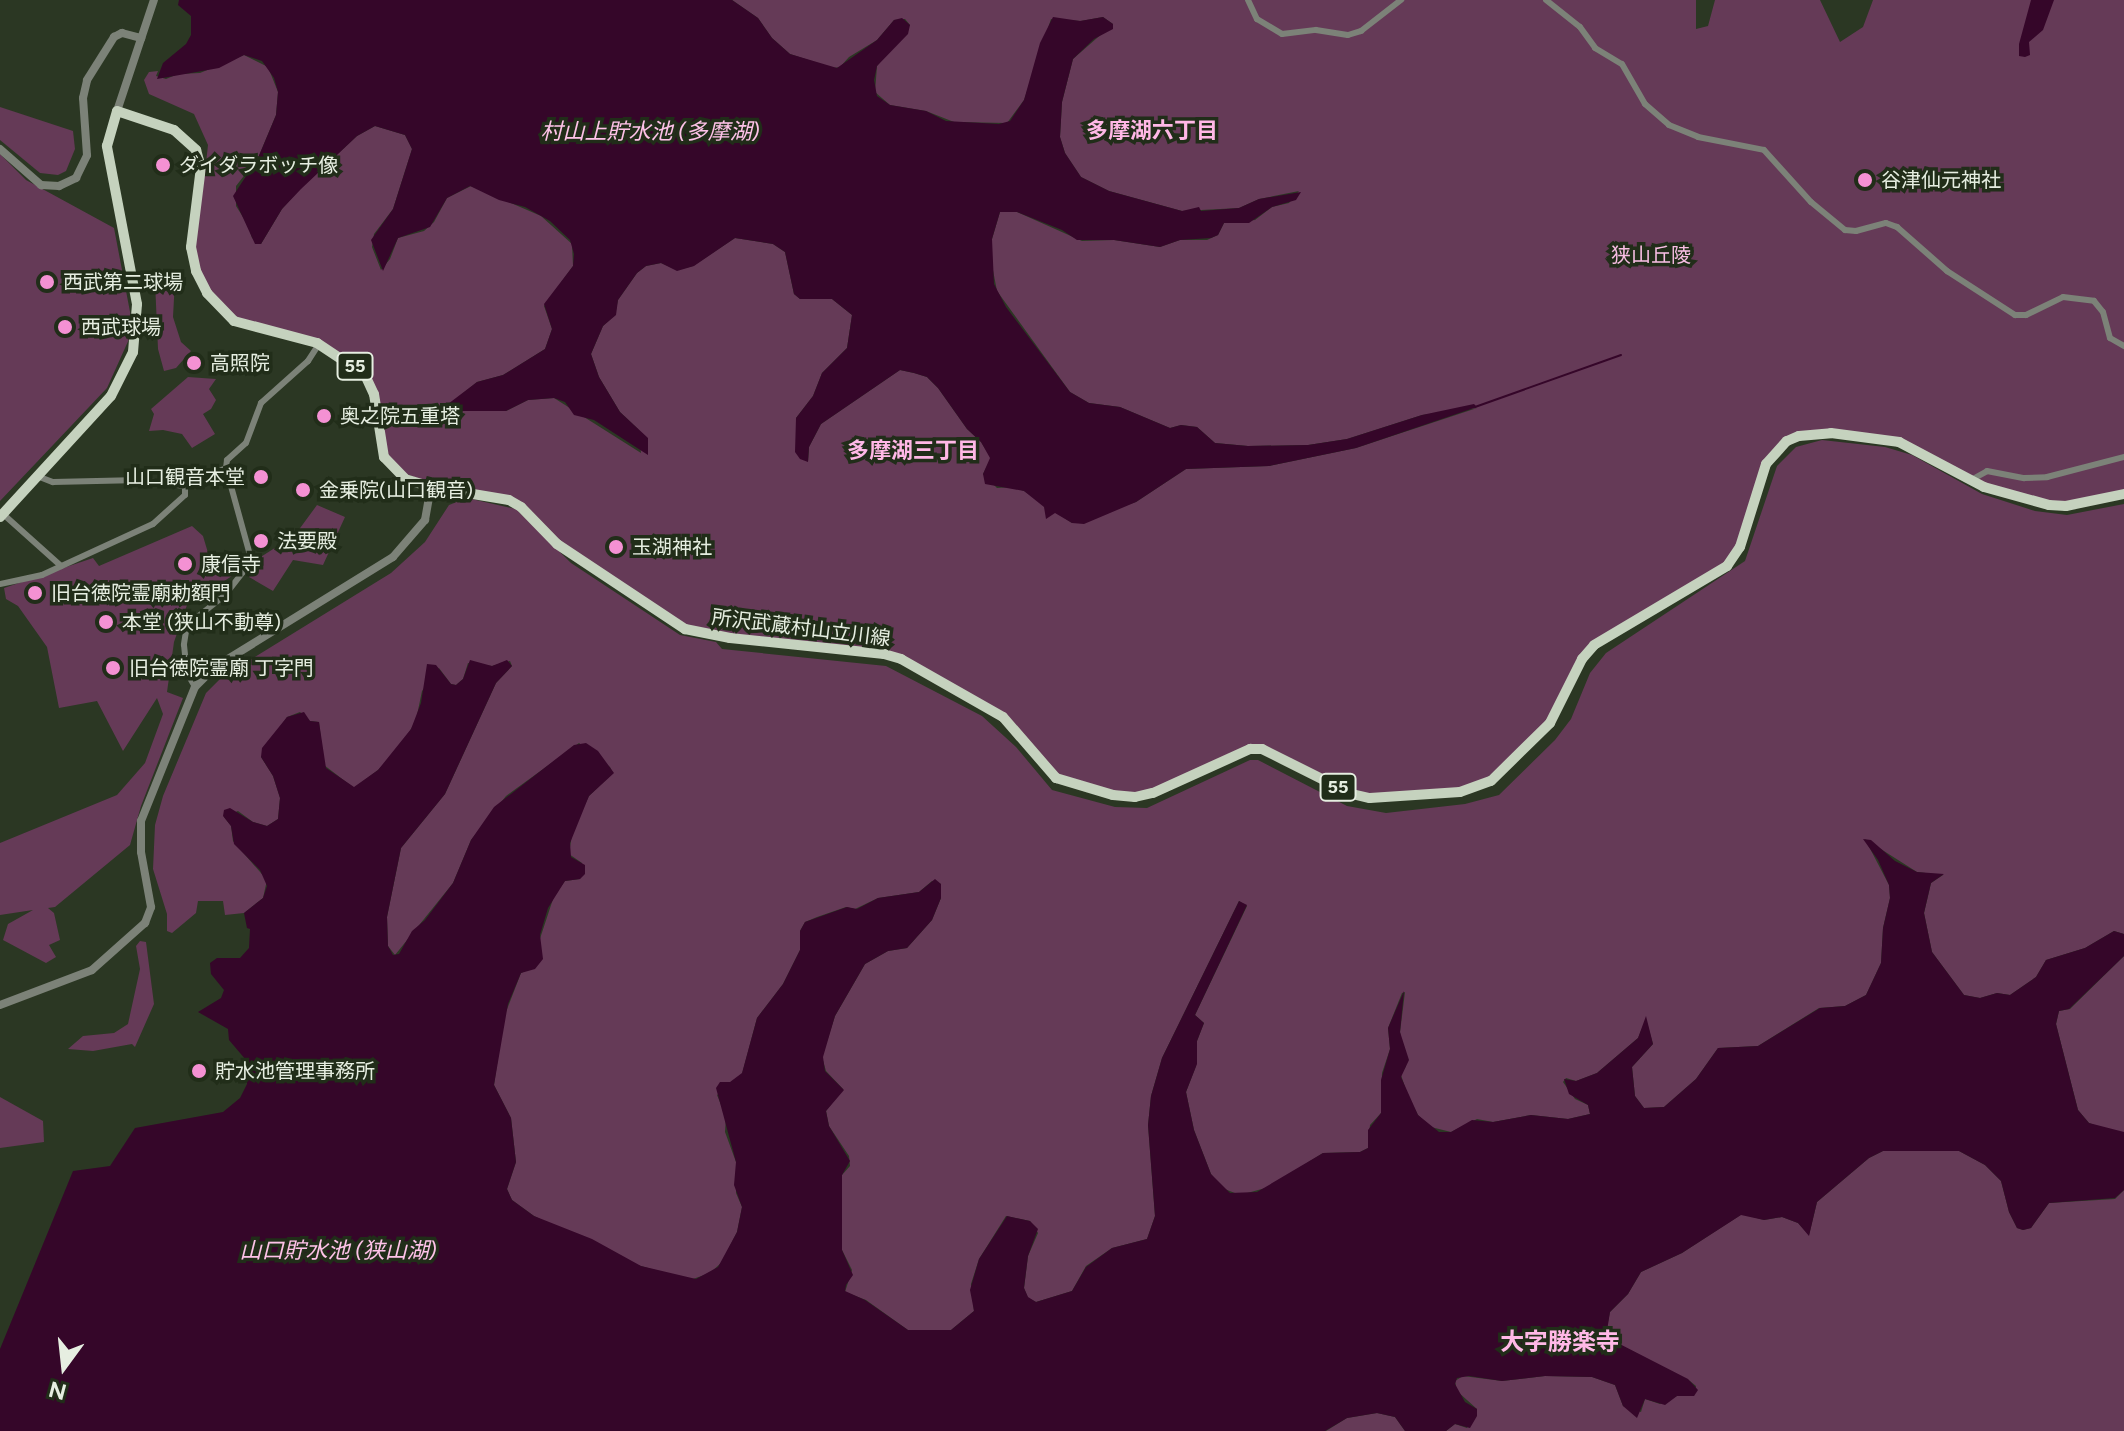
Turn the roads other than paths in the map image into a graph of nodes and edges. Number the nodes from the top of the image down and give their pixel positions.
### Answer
1 (154, 0) edge
2 (1248, 0) edge
3 (1401, 0) edge
4 (1546, 0) edge
5 (141, 38) junction
6 (117, 111) junction
7 (0, 149) edge
8 (319, 344) junction
9 (2124, 346) edge
10 (2124, 457) edge
11 (226, 468) junction
12 (37, 476) junction
13 (1971, 480) junction
14 (185, 486) junction
15 (431, 487) junction
16 (2124, 494) edge
17 (2, 515) edge
18 (61, 566) junction
19 (0, 584) edge
20 (195, 687) junction
21 (0, 1005) edge

1 - 5 street
2 - 3 street
4 - 9 street
5 - 6 street
5 - 7 street
6 - 8 main road, 所沢武蔵村山立川線 / 55
6 - 12 main road
8 - 11 street
8 - 15 main road, 所沢武蔵村山立川線 / 55
10 - 13 street
11 - 14 street
11 - 20 street
12 - 14 street
12 - 17 main road
13 - 15 main road, 所沢武蔵村山立川線 / 55
13 - 16 main road, 所沢武蔵村山立川線 / 55
14 - 18 street
15 - 20 street
17 - 18 street
18 - 19 street
20 - 21 street

